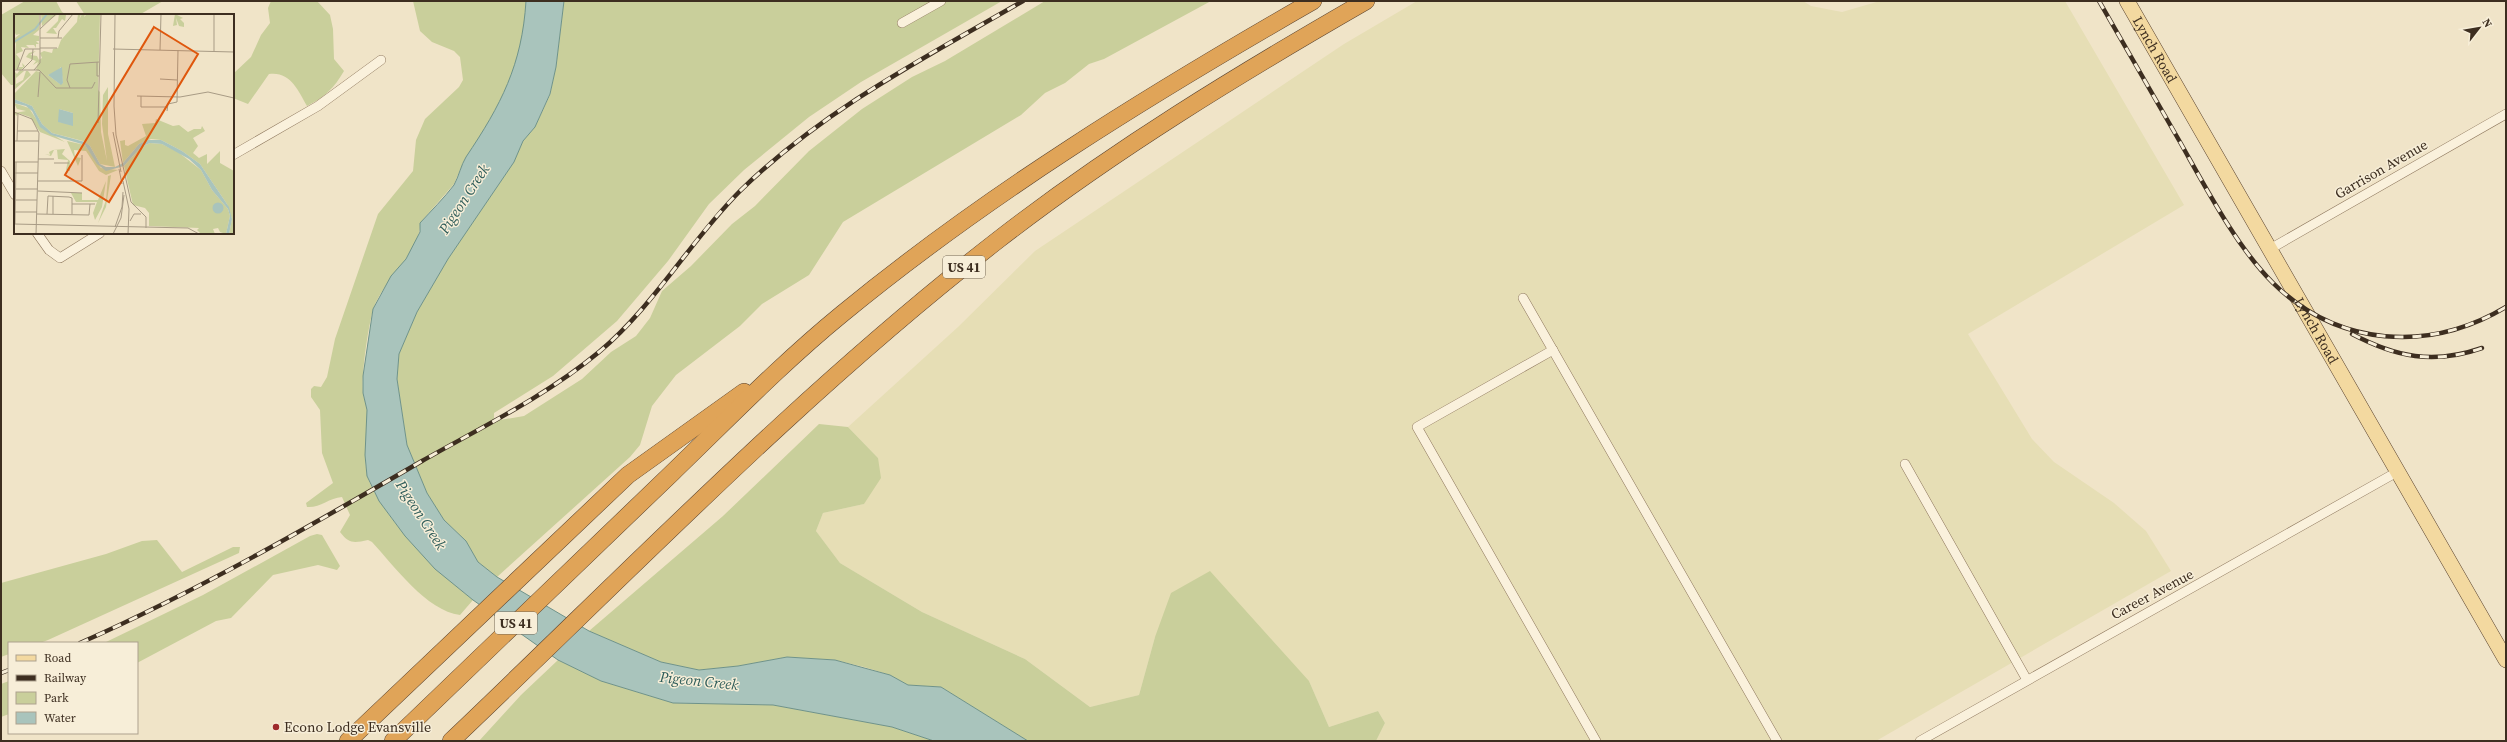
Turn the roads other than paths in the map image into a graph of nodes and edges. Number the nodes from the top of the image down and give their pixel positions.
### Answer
1 (940, 1) edge
2 (1313, 1) edge
3 (1366, 1) edge
4 (2127, 1) edge
5 (902, 23) dead end
6 (382, 60) dead end
7 (2506, 114) edge
8 (234, 154) edge
9 (1, 171) edge
10 (14, 193) edge
11 (38, 234) edge
12 (98, 234) edge
13 (2270, 249) junction
14 (1523, 298) dead end
15 (1553, 350) junction
16 (791, 358) junction
17 (1905, 464) dead end
18 (2397, 472) junction
19 (2506, 660) edge
20 (2027, 680) junction
21 (348, 741) edge
22 (393, 741) edge
23 (451, 741) edge
24 (1596, 741) edge
25 (1777, 741) edge
26 (1920, 741) edge

1 - 5 street
2 - 16 highway, US 41
3 - 23 highway, US 41
4 - 13 main road, Lynch Road
6 - 8 street
7 - 13 street, Garrison Avenue
9 - 10 street
11 - 12 street
13 - 18 main road, Lynch Road
14 - 15 street
15 - 24 street
15 - 25 street
16 - 21 highway
16 - 22 highway, US 41
17 - 20 street
18 - 19 main road, Lynch Road
18 - 20 street, Career Avenue
20 - 26 street, Career Avenue

